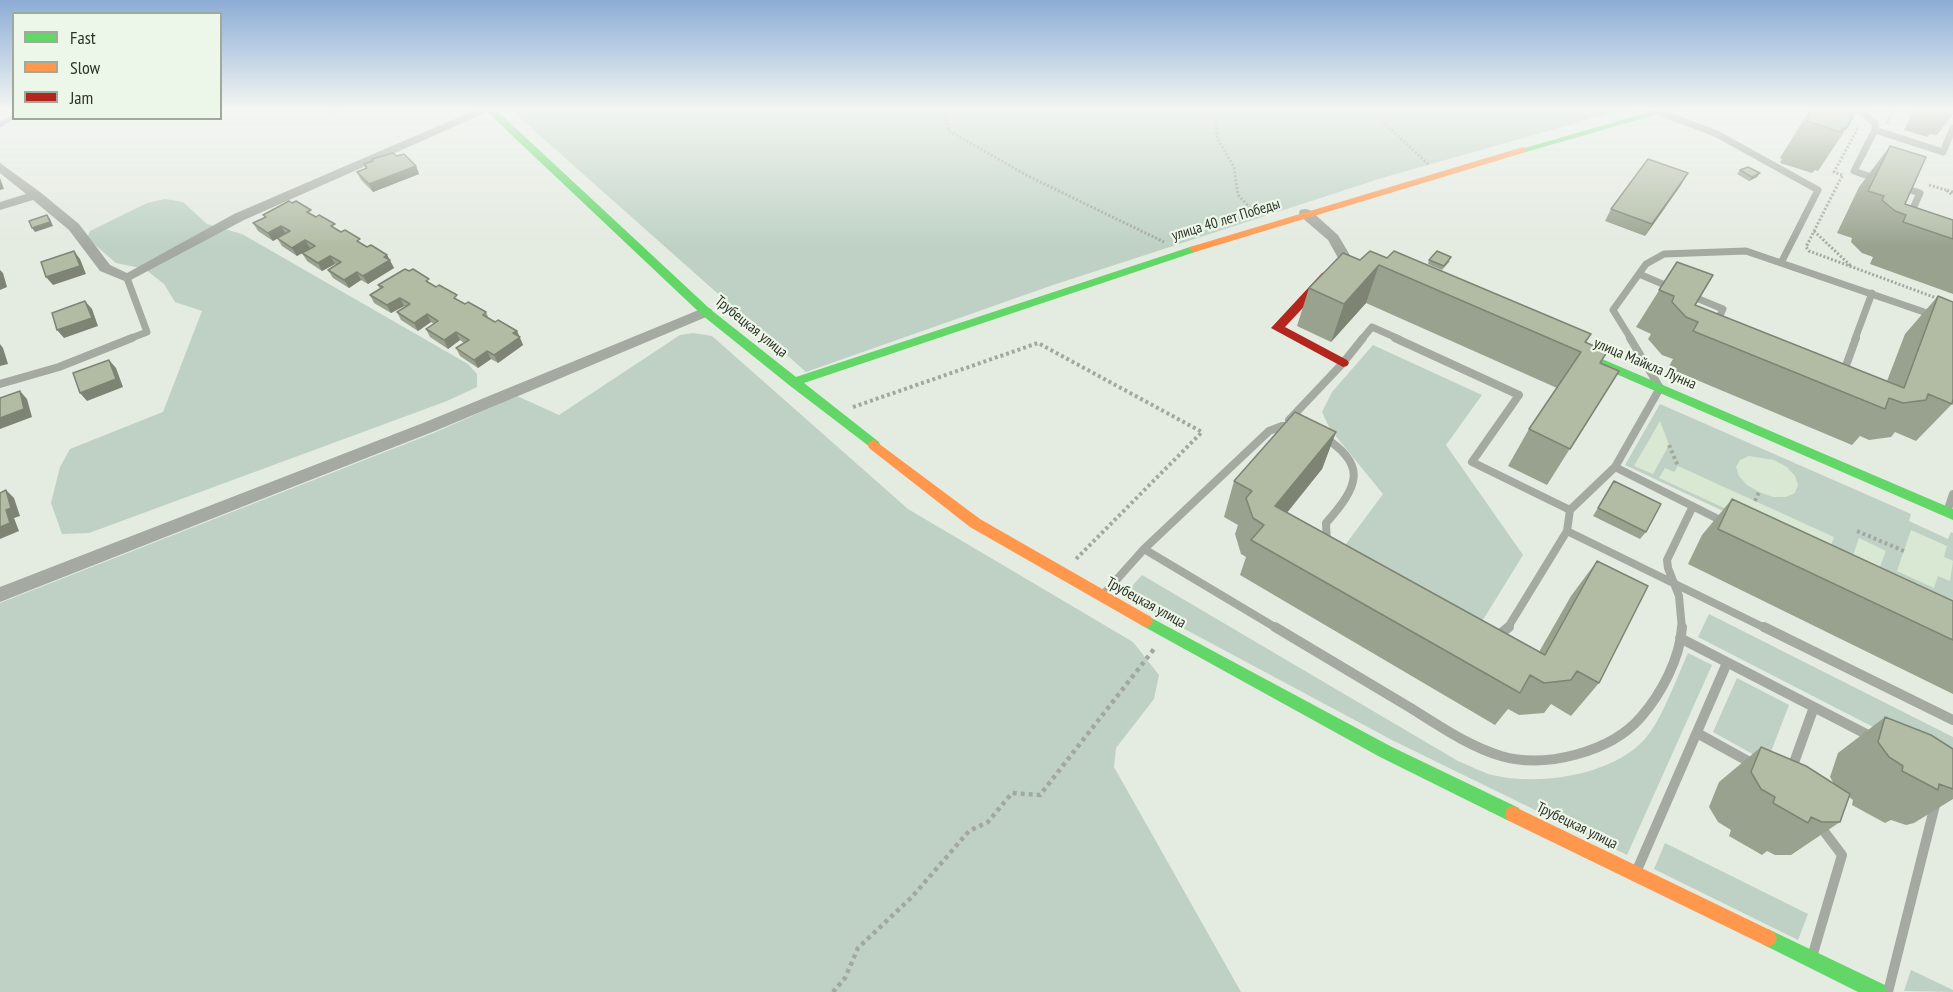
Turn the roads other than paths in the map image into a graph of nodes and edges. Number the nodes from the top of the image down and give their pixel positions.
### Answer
1 (382, 154) edge
2 (537, 154) edge
3 (1506, 154) edge
4 (1754, 154) edge
5 (1863, 154) edge
6 (0, 167) edge
7 (1887, 182) edge
8 (1898, 186) edge
9 (36, 195) junction
10 (0, 207) edge
11 (1305, 213) junction
12 (1906, 224) edge
13 (1353, 263) joint
14 (1781, 263) junction
15 (1639, 274) junction
16 (127, 278) junction
17 (1872, 293) junction
18 (706, 312) junction
19 (1953, 322) edge
20 (1714, 330) edge
21 (1562, 346) edge
22 (1343, 363) junction
23 (793, 382) junction
24 (0, 384) edge
25 (1660, 388) junction
26 (1838, 388) edge
27 (1282, 426) junction
28 (1303, 427) edge
29 (1313, 432) edge
30 (1615, 468) junction
31 (1953, 494) edge
32 (1692, 508) junction
33 (1570, 510) junction
34 (1950, 513) edge
35 (1732, 526) edge
36 (1567, 531) junction
37 (1144, 549) junction
38 (1329, 552) edge
39 (1676, 584) junction
40 (0, 595) edge
41 (1101, 597) junction
42 (1680, 638) junction
43 (1480, 639) edge
44 (1728, 663) junction
45 (1814, 707) junction
46 (1953, 720) edge
47 (1696, 733) junction
48 (1884, 743) edge
49 (1767, 772) edge
50 (1787, 783) edge
51 (1940, 785) edge
52 (1815, 819) edge
53 (1635, 874) junction
54 (1811, 960) junction
55 (1878, 992) edge
56 (1887, 992) edge

1 - 16 street
2 - 18 street, Трубецкая улица
3 - 11 street, улица 40 лет Победы
4 - 14 lane
5 - 7 lane
6 - 9 street
8 - 12 lane
9 - 10 street
9 - 16 street
11 - 13 street
11 - 23 street, улица 40 лет Победы
13 - 22 street
14 - 15 lane
14 - 17 lane
15 - 20 lane
15 - 25 lane
16 - 24 lane
17 - 19 lane
17 - 26 lane
18 - 23 street, Трубецкая улица
18 - 40 street
21 - 25 street, улица Майкла Лунна
22 - 27 lane
22 - 33 lane
23 - 41 street, Трубецкая улица
25 - 30 lane
25 - 34 street, улица Майкла Лунна
27 - 28 lane
27 - 37 lane
29 - 38 lane
30 - 32 lane
30 - 33 lane
31 - 34 lane
32 - 35 lane
32 - 39 lane
33 - 36 lane
36 - 39 lane
36 - 43 lane
37 - 41 lane
37 - 42 lane
39 - 42 lane
39 - 46 lane
41 - 53 street, Трубецкая улица
42 - 44 lane
44 - 45 lane
44 - 47 lane
45 - 48 lane
45 - 50 lane
47 - 49 lane
47 - 53 lane
51 - 56 lane
52 - 54 lane
53 - 54 street, Трубецкая улица
54 - 55 street, Трубецкая улица

